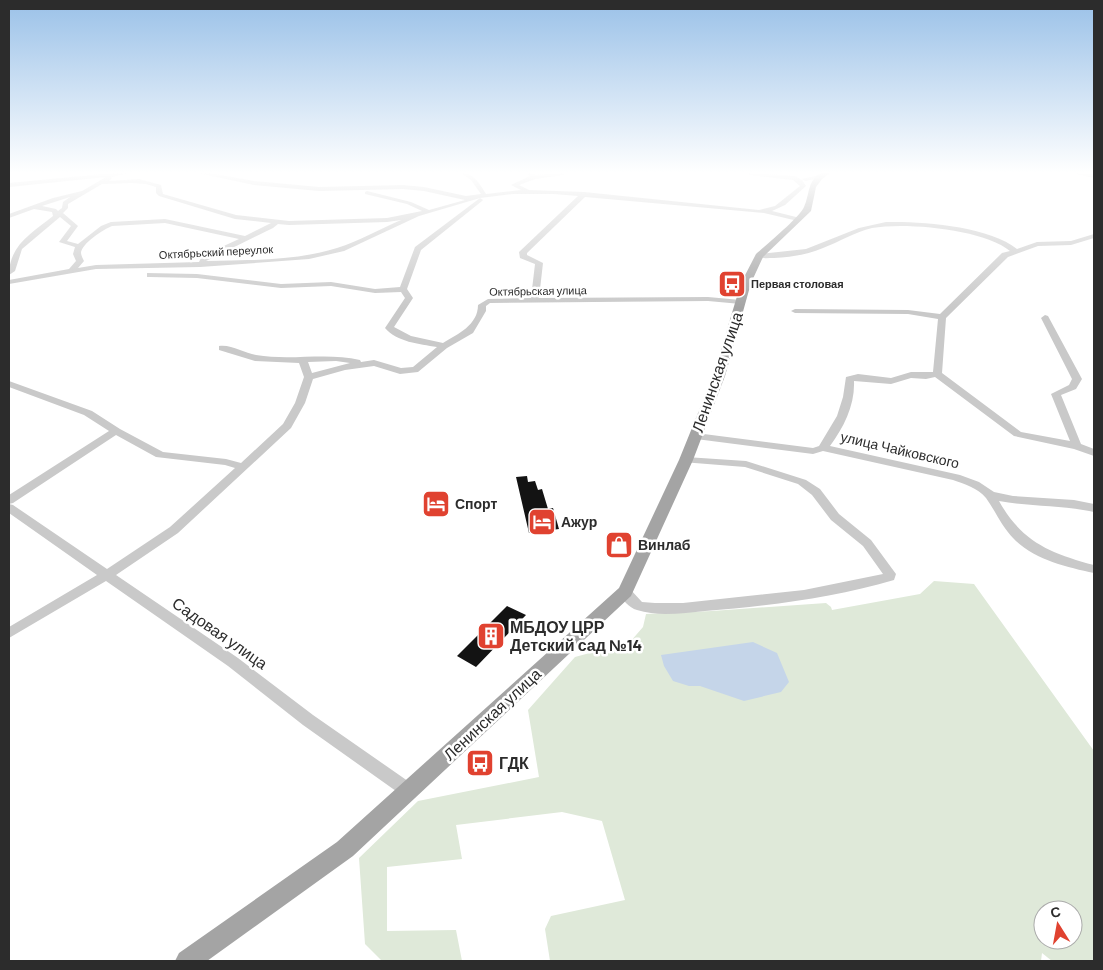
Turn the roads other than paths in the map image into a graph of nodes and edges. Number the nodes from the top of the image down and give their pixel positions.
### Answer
1 (54, 218) edge
2 (63, 218) edge
3 (245, 218) edge
4 (396, 218) edge
5 (409, 218) edge
6 (457, 218) edge
7 (558, 218) edge
8 (795, 218) edge
9 (798, 219) joint
10 (276, 222) junction
11 (1094, 236) edge
12 (995, 237) junction
13 (243, 238) junction
14 (1037, 244) junction
15 (79, 246) junction
16 (1015, 251) junction
17 (759, 256) junction
18 (80, 261) junction
19 (201, 263) junction
20 (96, 267) junction
21 (72, 270) junction
22 (9, 273) edge
23 (150, 275) dead end
24 (197, 276) junction
25 (9, 282) edge
26 (403, 289) junction
27 (535, 301) junction
28 (741, 302) junction
29 (795, 311) dead end
30 (942, 317) junction
31 (1045, 318) dead end
32 (444, 346) junction
33 (222, 348) dead end
34 (303, 360) junction
35 (366, 364) junction
36 (937, 374) junction
37 (309, 377) junction
38 (9, 384) edge
39 (116, 431) junction
40 (696, 436) junction
41 (1077, 446) junction
42 (823, 448) junction
43 (1094, 453) edge
44 (686, 460) junction
45 (243, 467) junction
46 (990, 495) junction
47 (9, 500) edge
48 (9, 508) edge
49 (1094, 508) edge
50 (1094, 569) edge
51 (107, 575) junction
52 (625, 592) junction
53 (9, 633) edge
54 (409, 791) junction
55 (187, 961) edge

1 - 22 street
2 - 15 street
3 - 10 street
4 - 10 street
5 - 19 street, Октябрьский переулок
6 - 26 street
7 - 27 street
8 - 9 street
9 - 17 main road, Ленинская улица
10 - 13 street
11 - 14 street
12 - 14 street
12 - 16 street
12 - 17 street
13 - 15 street
13 - 19 street
14 - 16 street
15 - 18 street
16 - 30 street
17 - 28 main road, Ленинская улица
18 - 20 street
18 - 21 street
19 - 20 street, Октябрьский переулок
19 - 24 street
20 - 21 street, Октябрьский переулок
21 - 25 street, Октябрьский переулок
23 - 24 street
24 - 26 street
26 - 32 street
27 - 28 street, Октябрьская улица
27 - 32 street, Октябрьская улица
28 - 40 main road, Ленинская улица
29 - 30 street
30 - 36 street
31 - 41 street
32 - 35 street, Октябрьская улица
33 - 34 street
34 - 35 street
34 - 37 street
35 - 37 street, Октябрьская улица
36 - 41 street
36 - 42 street
37 - 45 street
38 - 39 street
39 - 45 street
39 - 47 street
40 - 42 street, улица Чайковского
40 - 44 main road, Ленинская улица
41 - 43 street
42 - 46 street, улица Чайковского
44 - 52 main road, Ленинская улица
44 - 52 street
45 - 51 street
46 - 49 street, улица Чайковского
46 - 50 street
48 - 51 street, Садовая улица
51 - 53 street
51 - 54 street, Садовая улица
52 - 54 main road, Ленинская улица
54 - 55 main road, Ленинская улица

